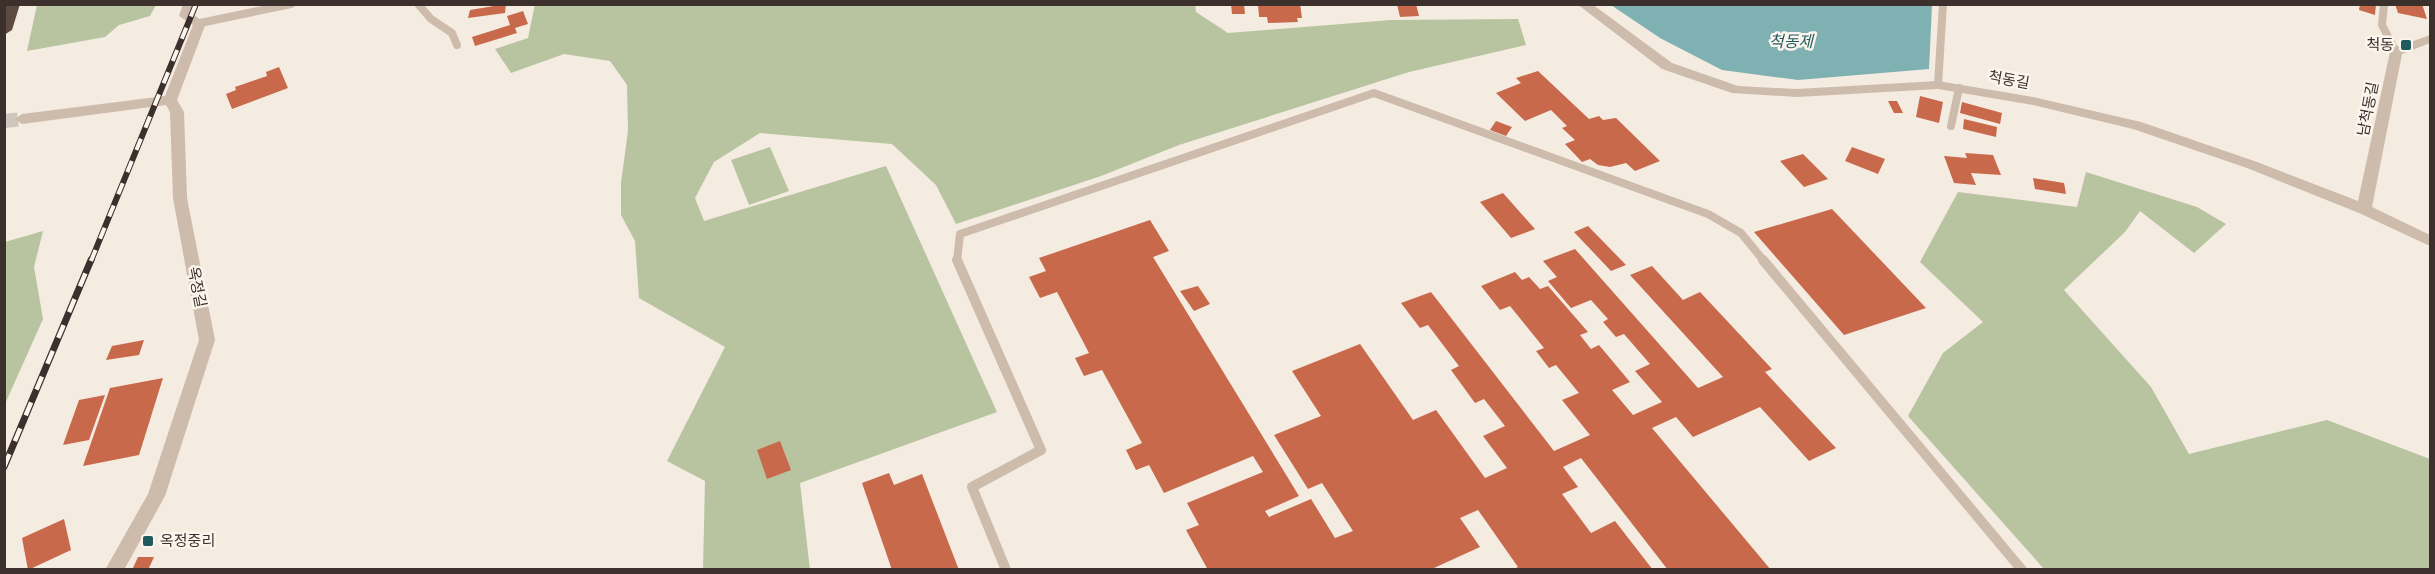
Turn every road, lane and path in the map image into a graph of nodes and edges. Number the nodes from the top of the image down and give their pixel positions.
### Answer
1 (13, 4) edge
2 (189, 4) edge
3 (291, 4) edge
4 (418, 4) edge
5 (1583, 4) edge
6 (1943, 4) edge
7 (2384, 4) edge
8 (200, 23) junction
9 (4, 30) edge
10 (2430, 39) edge
11 (457, 45) dead end
12 (2396, 52) junction
13 (1938, 85) junction
14 (1959, 88) junction
15 (170, 100) junction
16 (22, 119) tunnel mouth
17 (1951, 126) dead end
18 (2364, 208) junction
19 (2430, 241) edge
20 (114, 570) edge
21 (1006, 570) edge
22 (2022, 570) edge

1 - 9 highway
2 - 8 street
3 - 8 lane
4 - 11 lane
5 - 13 street, 척동길
6 - 13 lane
7 - 12 lane
8 - 15 street
10 - 12 street
12 - 18 street, 남척동길
13 - 14 street, 척동길
14 - 17 lane
14 - 18 street, 척동길
15 - 16 street
15 - 20 street, 옥정길
18 - 19 street, 척동길
21 - 22 lane

